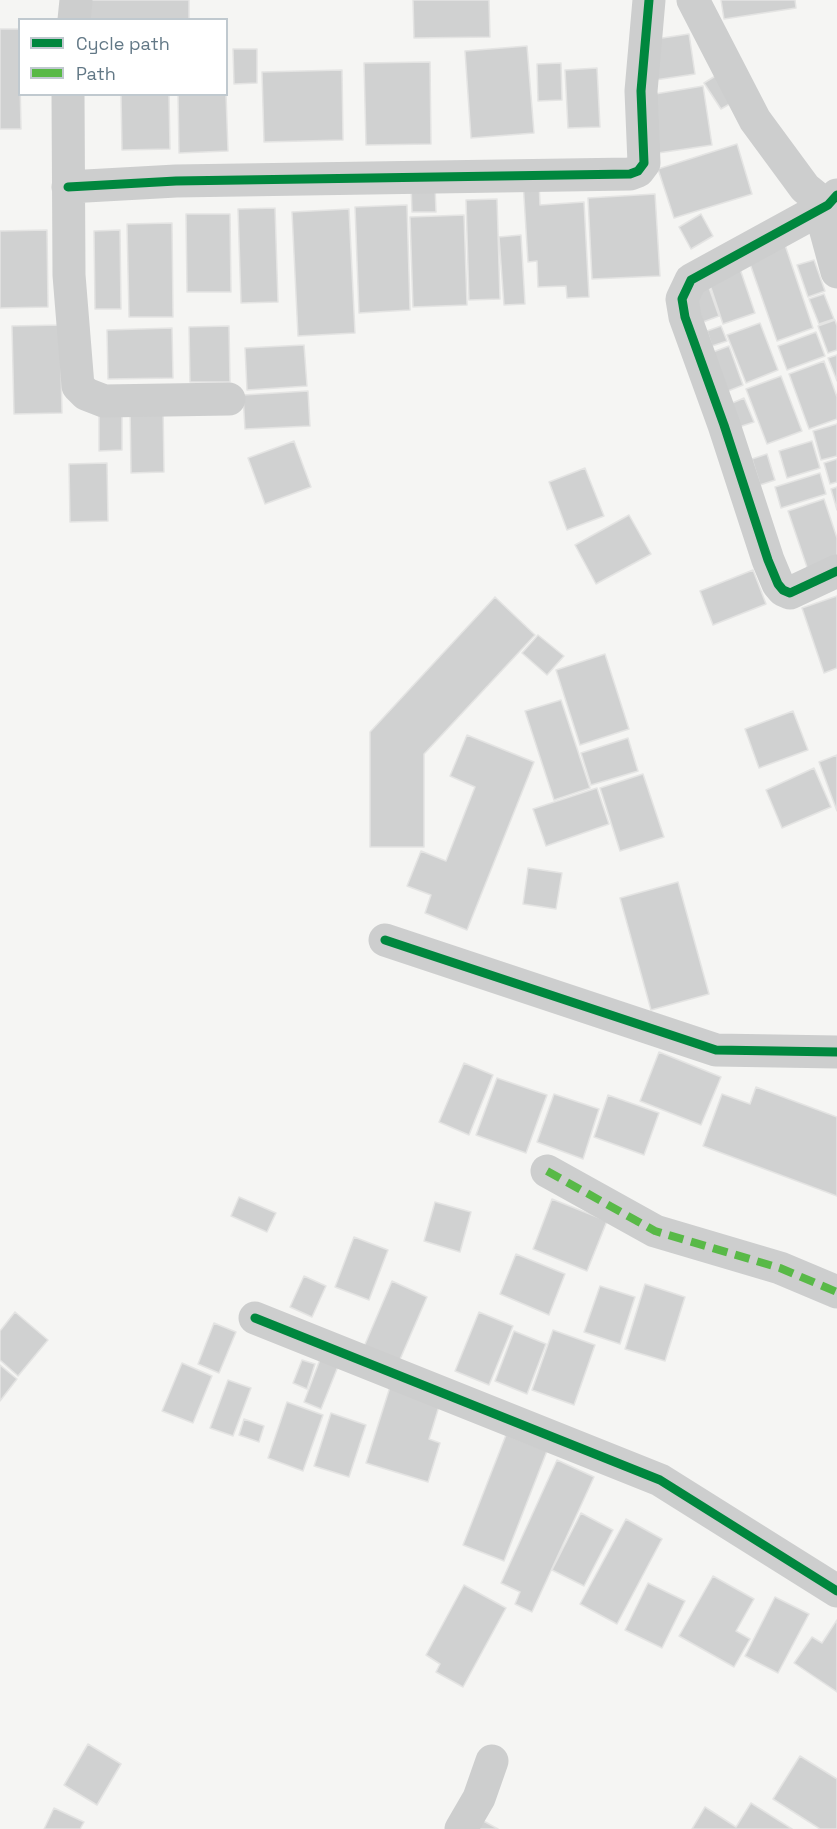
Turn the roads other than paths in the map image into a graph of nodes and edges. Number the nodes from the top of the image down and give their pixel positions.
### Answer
1 (75, 0) edge
2 (649, 0) edge
3 (693, 0) edge
4 (74, 18) edge
5 (68, 96) edge
6 (68, 188) junction
7 (834, 205) edge
8 (837, 272) edge
9 (229, 399) dead end
10 (837, 571) edge
11 (385, 940) dead end
12 (837, 1052) edge
13 (548, 1171) dead end
14 (837, 1292) edge
15 (255, 1318) dead end
16 (837, 1591) edge
17 (492, 1761) dead end
18 (461, 1829) edge

1 - 4 street
2 - 6 street
3 - 7 street
5 - 6 street
6 - 9 street
7 - 8 street
7 - 10 street
11 - 12 street
13 - 14 street
15 - 16 street
17 - 18 street

